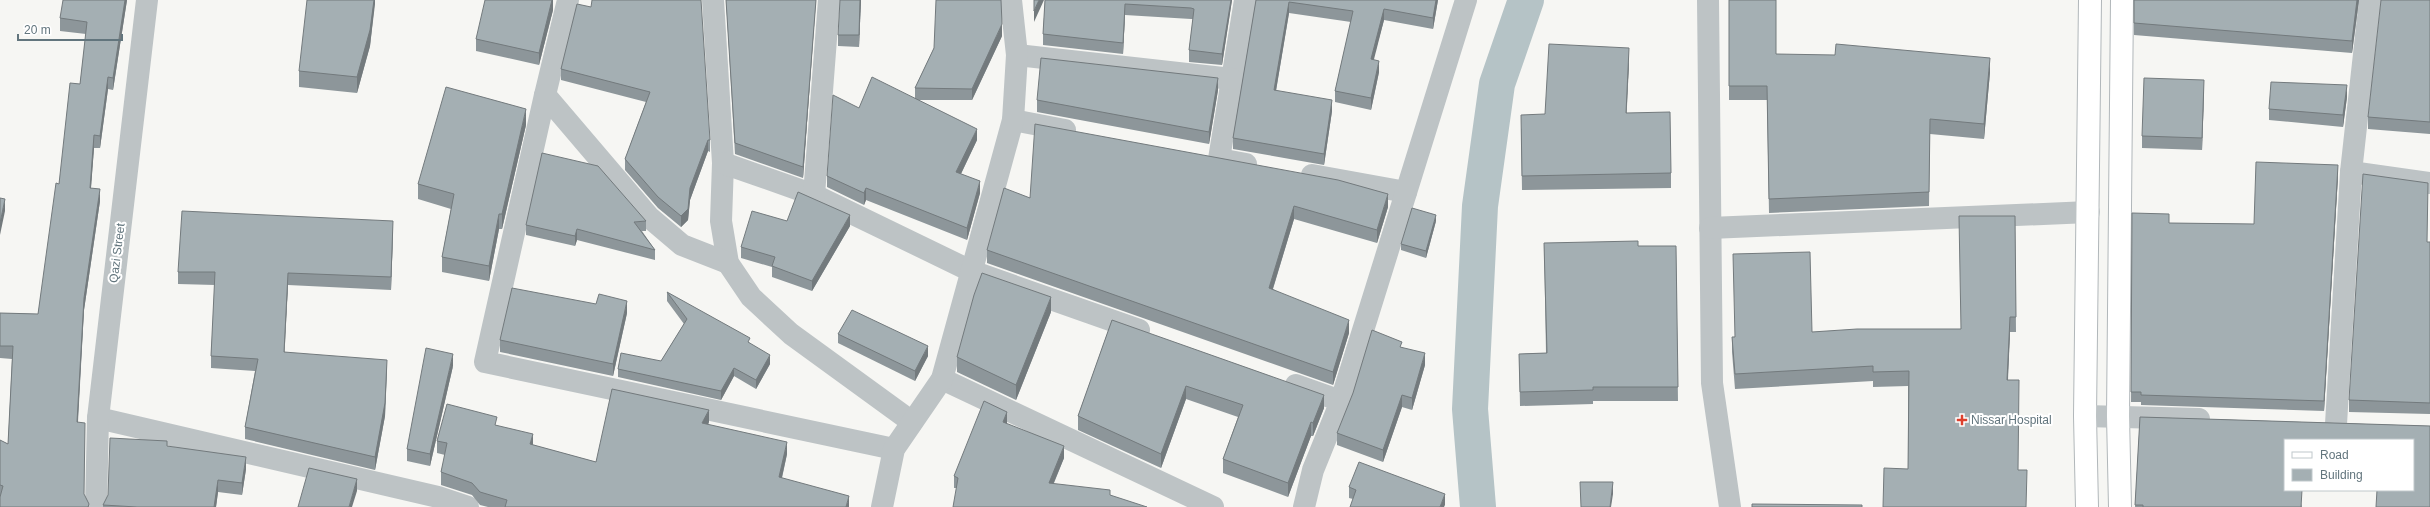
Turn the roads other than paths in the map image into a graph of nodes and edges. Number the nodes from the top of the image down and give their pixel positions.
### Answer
1 (147, 0) edge
2 (568, 0) edge
3 (713, 0) edge
4 (829, 0) edge
5 (1011, 0) edge
6 (1245, 0) edge
7 (1466, 0) edge
8 (1708, 0) edge
9 (2090, 0) edge
10 (2122, 0) edge
11 (2370, 0) edge
12 (1017, 55) junction
13 (1232, 79) junction
14 (546, 95) junction
15 (1013, 120) junction
16 (1082, 133) edge
17 (1196, 155) edge
18 (1219, 159) junction
19 (723, 163) junction
20 (1266, 167) edge
21 (1289, 172) edge
22 (2351, 172) junction
23 (2430, 183) edge
24 (1406, 192) junction
25 (814, 195) junction
26 (2089, 212) junction
27 (1710, 228) junction
28 (728, 263) junction
29 (971, 271) junction
30 (1160, 338) edge
31 (942, 379) junction
32 (1280, 380) edge
33 (1341, 401) junction
34 (2085, 416) junction
35 (2118, 416) junction
36 (98, 418) junction
37 (2219, 420) edge
38 (912, 422) junction
39 (2313, 423) edge
40 (2336, 424) junction
41 (2360, 425) edge
42 (894, 449) junction
43 (96, 507) edge
44 (468, 507) edge
45 (882, 507) edge
46 (1213, 507) edge
47 (1304, 507) edge
48 (1730, 507) edge
49 (2087, 507) edge
50 (2120, 507) edge

1 - 36 street, Qazi Street
2 - 14 street
3 - 19 street
4 - 25 street
5 - 12 street
6 - 13 street
7 - 24 street
8 - 27 street
9 - 26 main road
10 - 35 main road
11 - 22 street
12 - 13 street
12 - 15 street
13 - 18 street
14 - 28 street
14 - 42 street
15 - 16 street
15 - 29 street
17 - 18 street
18 - 20 street
19 - 25 street
19 - 28 street
21 - 24 street
22 - 23 street
22 - 40 street
24 - 33 street
25 - 29 street
26 - 27 street
26 - 34 main road
27 - 48 street
28 - 38 street
29 - 30 street
29 - 31 street
31 - 38 street
31 - 46 street
32 - 33 street
33 - 47 street
34 - 35 street
34 - 49 main road
35 - 37 street
35 - 50 main road
36 - 43 street, Qazi Street
36 - 44 street
38 - 42 street
39 - 40 street
40 - 41 street
42 - 45 street

